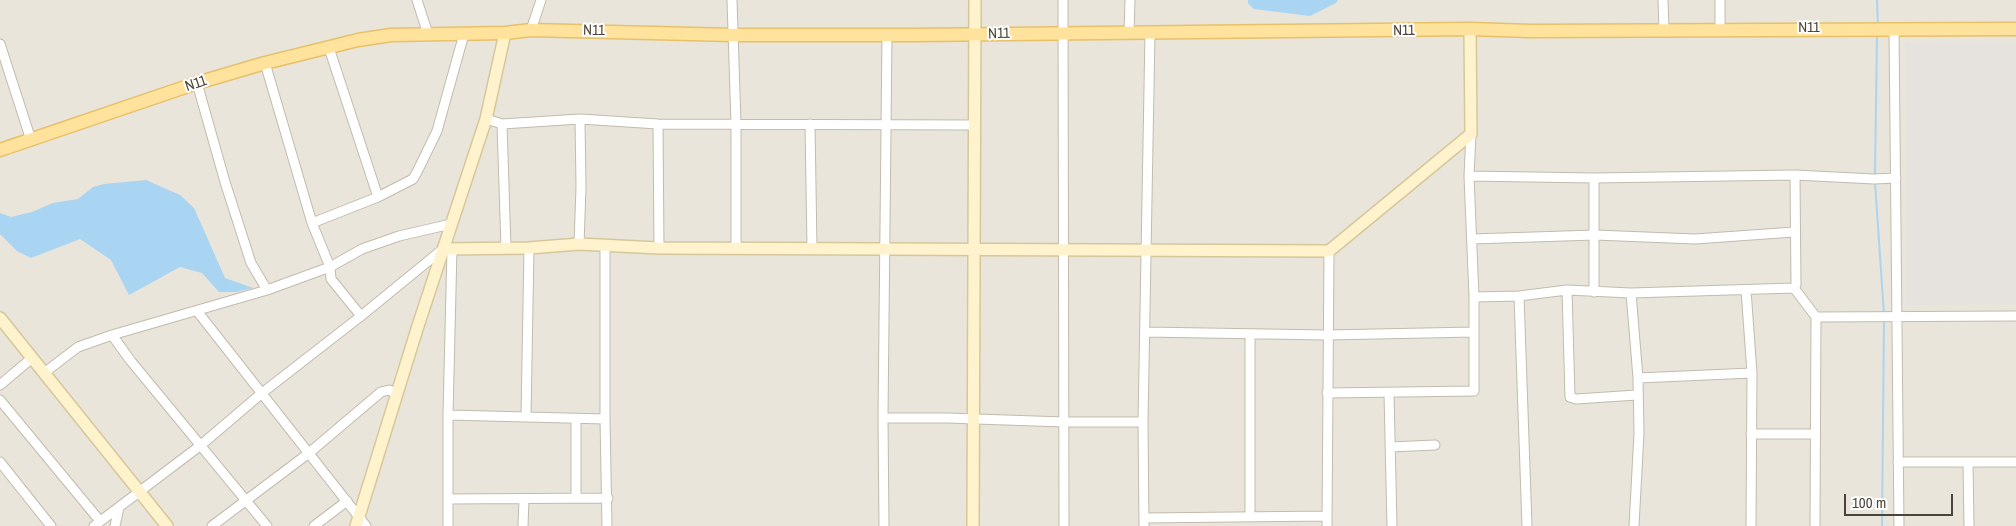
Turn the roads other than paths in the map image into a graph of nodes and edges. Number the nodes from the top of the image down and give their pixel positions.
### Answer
1 (417, 0) edge
2 (541, 0) edge
3 (732, 0) edge
4 (975, 0) edge
5 (1063, 0) edge
6 (1130, 0) edge
7 (1663, 0) edge
8 (1720, 0) edge
9 (1470, 29) junction
10 (1720, 29) junction
11 (1884, 29) junction
12 (2016, 29) edge
13 (531, 30) junction
14 (1664, 30) junction
15 (1129, 32) junction
16 (1150, 32) junction
17 (505, 33) junction
18 (1063, 33) junction
19 (428, 34) junction
20 (464, 34) junction
21 (887, 34) junction
22 (732, 35) junction
23 (975, 35) junction
24 (0, 44) edge
25 (329, 48) junction
26 (265, 63) junction
27 (197, 83) junction
28 (486, 119) junction
29 (580, 119) junction
30 (502, 124) junction
31 (658, 124) junction
32 (736, 124) junction
33 (810, 124) junction
34 (887, 124) junction
35 (974, 125) junction
36 (1471, 134) junction
37 (32, 140) junction
38 (0, 150) edge
39 (1795, 175) junction
40 (1469, 176) junction
41 (1594, 178) junction
42 (1896, 178) junction
43 (378, 197) junction
44 (312, 223) junction
45 (451, 224) junction
46 (1794, 232) junction
47 (1594, 235) junction
48 (1472, 240) junction
49 (579, 244) junction
50 (606, 246) junction
51 (506, 248) junction
52 (529, 248) junction
53 (659, 248) junction
54 (812, 248) junction
55 (886, 248) junction
56 (448, 249) junction
57 (736, 249) junction
58 (974, 249) junction
59 (1064, 249) junction
60 (1146, 249) junction
61 (1329, 251) junction
62 (330, 267) junction
63 (1794, 288) junction
64 (268, 290) junction
65 (1567, 290) junction
66 (1746, 290) junction
67 (1594, 292) junction
68 (1631, 293) junction
69 (1519, 296) junction
70 (1474, 297) junction
71 (197, 311) junction
72 (361, 316) junction
73 (1897, 316) junction
74 (2016, 316) edge
75 (1816, 317) junction
76 (0, 318) edge
77 (1145, 332) junction
78 (1474, 332) junction
79 (112, 335) junction
80 (1250, 335) junction
81 (1327, 335) junction
82 (32, 358) junction
83 (44, 373) junction
84 (1752, 373) junction
85 (1638, 378) junction
86 (0, 386) edge
87 (262, 393) junction
88 (1327, 393) junction
89 (1389, 393) junction
90 (397, 394) junction
91 (1637, 395) junction
92 (0, 400) edge
93 (448, 415) junction
94 (526, 417) junction
95 (884, 418) junction
96 (973, 418) junction
97 (576, 419) junction
98 (604, 419) junction
99 (1064, 422) junction
100 (1143, 422) junction
101 (1751, 434) junction
102 (1814, 434) junction
103 (201, 445) junction
104 (1435, 445) dead end
105 (1390, 447) junction
106 (309, 453) junction
107 (0, 462) edge
108 (1898, 462) junction
109 (1968, 462) junction
110 (2016, 462) edge
111 (139, 491) junction
112 (524, 498) junction
113 (576, 498) junction
114 (608, 498) junction
115 (448, 499) junction
116 (247, 501) junction
117 (347, 502) junction
118 (119, 507) junction
119 (1250, 517) junction
120 (358, 520) edge
121 (1327, 521) edge
122 (1144, 522) edge
123 (97, 523) edge
124 (51, 526) edge
125 (115, 526) edge
126 (167, 526) edge
127 (212, 526) edge
128 (267, 526) edge
129 (314, 526) edge
130 (366, 526) edge
131 (448, 526) edge
132 (523, 526) edge
133 (607, 526) edge
134 (884, 526) edge
135 (973, 526) edge
136 (1064, 526) edge
137 (1392, 526) edge
138 (1527, 526) edge
139 (1634, 526) edge
140 (1751, 526) edge
141 (1815, 526) edge
142 (1899, 526) edge
143 (1969, 526) edge

1 - 19 street
2 - 13 street
3 - 22 street
4 - 23 street
5 - 18 street
6 - 15 street
7 - 14 street
8 - 10 street
9 - 14 main road, N11
9 - 16 main road, N11
9 - 36 street
10 - 11 main road, N11
10 - 14 main road, N11
11 - 12 main road, N11
11 - 42 street
13 - 17 main road, N11
13 - 22 main road, N11
15 - 16 main road, N11
15 - 18 main road, N11
16 - 60 street
17 - 20 main road, N11
17 - 28 street
18 - 23 main road, N11
18 - 59 street
19 - 20 main road, N11
19 - 25 main road, N11
20 - 43 street
21 - 22 main road, N11
21 - 23 main road, N11
21 - 34 street
22 - 32 street
23 - 35 street
24 - 37 street
25 - 26 main road, N11
25 - 43 street
26 - 27 main road, N11
26 - 44 street
27 - 37 main road, N11
27 - 64 street
28 - 30 street
28 - 45 street
29 - 30 street
29 - 31 street
29 - 49 street
30 - 51 street
31 - 32 street
31 - 53 street
32 - 33 street
32 - 57 street
33 - 34 street
33 - 54 street
34 - 35 street
34 - 55 street
35 - 58 street
36 - 40 street
36 - 61 street
37 - 38 main road, N11
39 - 41 street
39 - 42 street
39 - 46 street
40 - 41 street
40 - 48 street
41 - 47 street
42 - 73 street
43 - 44 street
44 - 62 street
45 - 56 street
45 - 62 street
46 - 47 street
46 - 63 street
47 - 48 street
47 - 67 street
48 - 70 street
49 - 50 street
49 - 52 street
50 - 53 street
50 - 98 street
51 - 52 street
51 - 56 street
52 - 94 street
53 - 57 street
54 - 55 street
54 - 57 street
55 - 58 street
55 - 95 street
56 - 72 street
56 - 90 street
56 - 93 street
58 - 59 street
58 - 96 street
59 - 60 street
59 - 99 street
60 - 61 street
60 - 77 street
61 - 81 street
62 - 64 street
62 - 72 street
63 - 66 street
63 - 75 street
64 - 71 street
65 - 67 street
65 - 69 street
65 - 91 street
66 - 68 street
66 - 84 street
67 - 68 street
68 - 85 street
69 - 70 street
69 - 138 street
70 - 78 street
71 - 79 street
71 - 87 street
72 - 87 street
73 - 74 street
73 - 75 street
73 - 108 street
75 - 102 street
76 - 82 street
77 - 80 street
77 - 100 street
78 - 81 street
78 - 89 street
79 - 83 street
79 - 103 street
80 - 81 street
80 - 119 street
81 - 88 street
82 - 83 street
82 - 86 street
83 - 111 street
84 - 85 street
84 - 101 street
85 - 91 street
87 - 103 street
87 - 106 street
88 - 89 street
88 - 121 street
89 - 105 street
90 - 106 street
90 - 120 street
91 - 139 street
92 - 123 street
93 - 94 street
93 - 115 street
94 - 97 street
95 - 96 street
95 - 134 street
96 - 99 street
96 - 135 street
97 - 98 street
97 - 113 street
98 - 114 street
99 - 100 street
99 - 136 street
100 - 122 street
101 - 102 street
101 - 140 street
102 - 141 street
103 - 111 street
103 - 116 street
104 - 105 street
105 - 137 street
106 - 116 street
106 - 117 street
107 - 124 street
108 - 109 street
108 - 142 street
109 - 110 street
109 - 143 street
111 - 118 street
111 - 126 street
112 - 113 street
112 - 115 street
112 - 132 street
113 - 114 street
114 - 133 street
115 - 131 street
116 - 127 street
116 - 128 street
117 - 120 street
117 - 129 street
118 - 123 street
118 - 125 street
119 - 121 street
119 - 122 street
120 - 130 street

